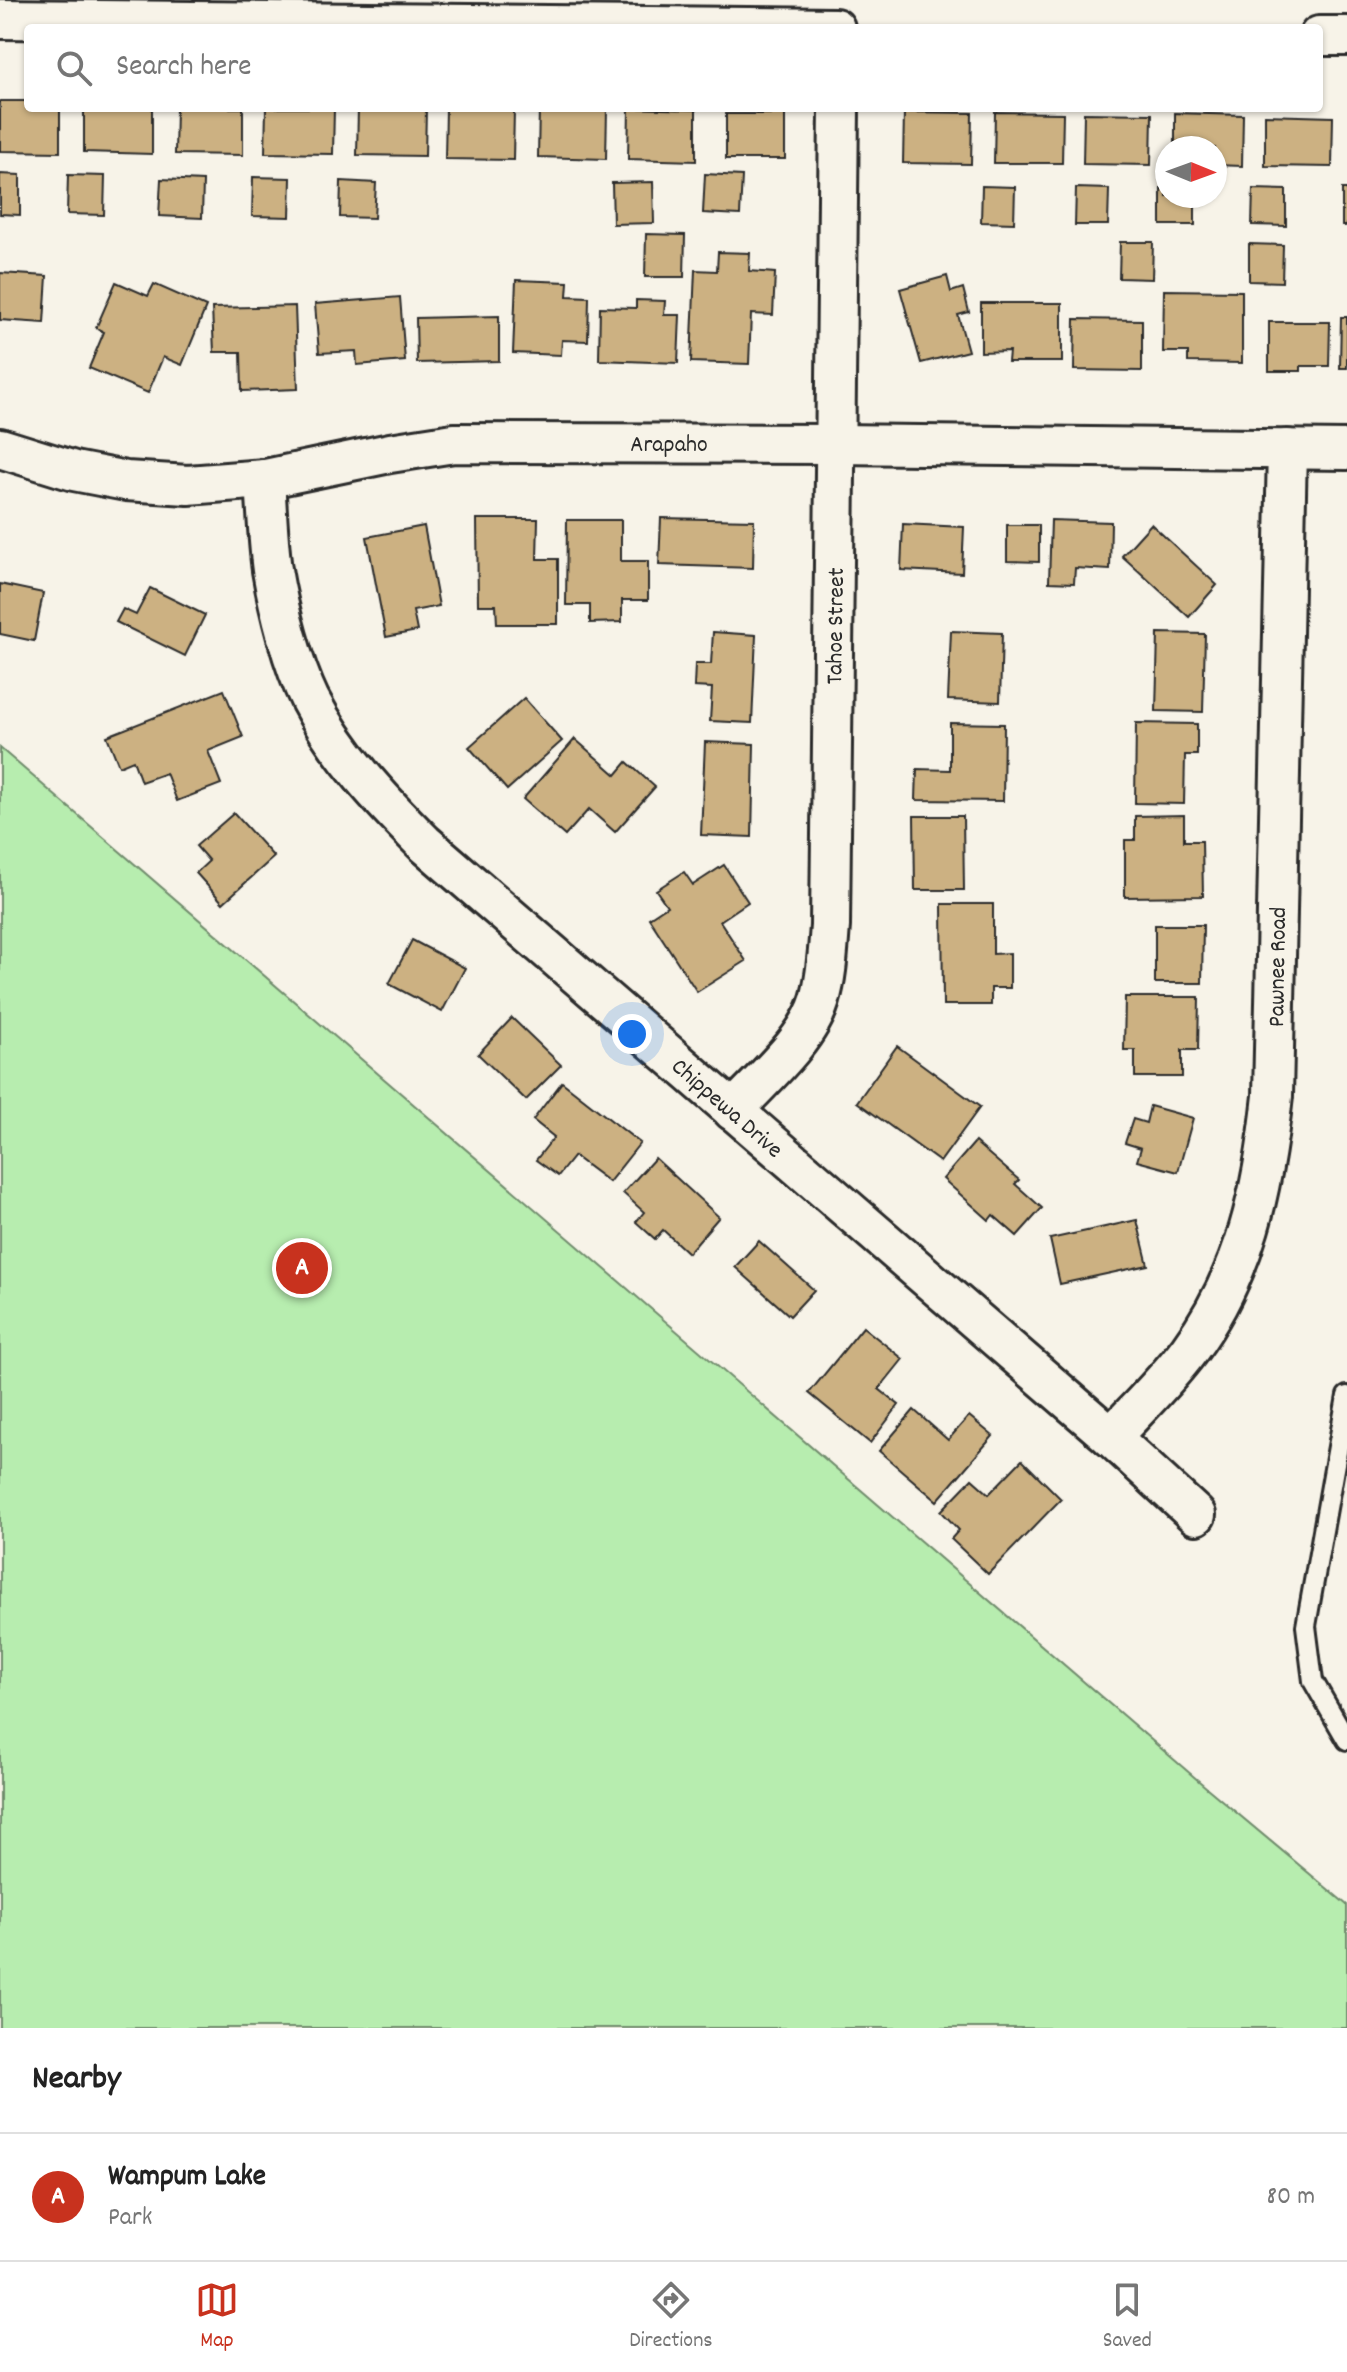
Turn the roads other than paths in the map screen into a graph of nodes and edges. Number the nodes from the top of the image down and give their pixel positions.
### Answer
1 (840, 0) edge
2 (0, 19) edge
3 (465, 24) edge
4 (837, 24) edge
5 (1323, 36) edge
6 (1347, 36) edge
7 (839, 112) edge
8 (836, 444) junction
9 (0, 448) edge
10 (1287, 449) junction
11 (1347, 450) edge
12 (265, 479) junction
13 (733, 1111) junction
14 (1347, 1396) edge
15 (1111, 1437) junction
16 (1196, 1515) dead end
17 (1347, 1740) edge

1 - 4 street
2 - 3 street
5 - 6 street
7 - 8 street, Tahoe Street
8 - 10 street, Arapaho
8 - 12 street, Arapaho
8 - 13 street, Tahoe Street
9 - 12 street, Arapaho
10 - 11 street, Arapaho
10 - 15 street, Pawnee Road
12 - 13 street, Chippewa Drive
13 - 15 street, Chippewa Drive
14 - 17 lane
15 - 16 street, Chippewa Drive

